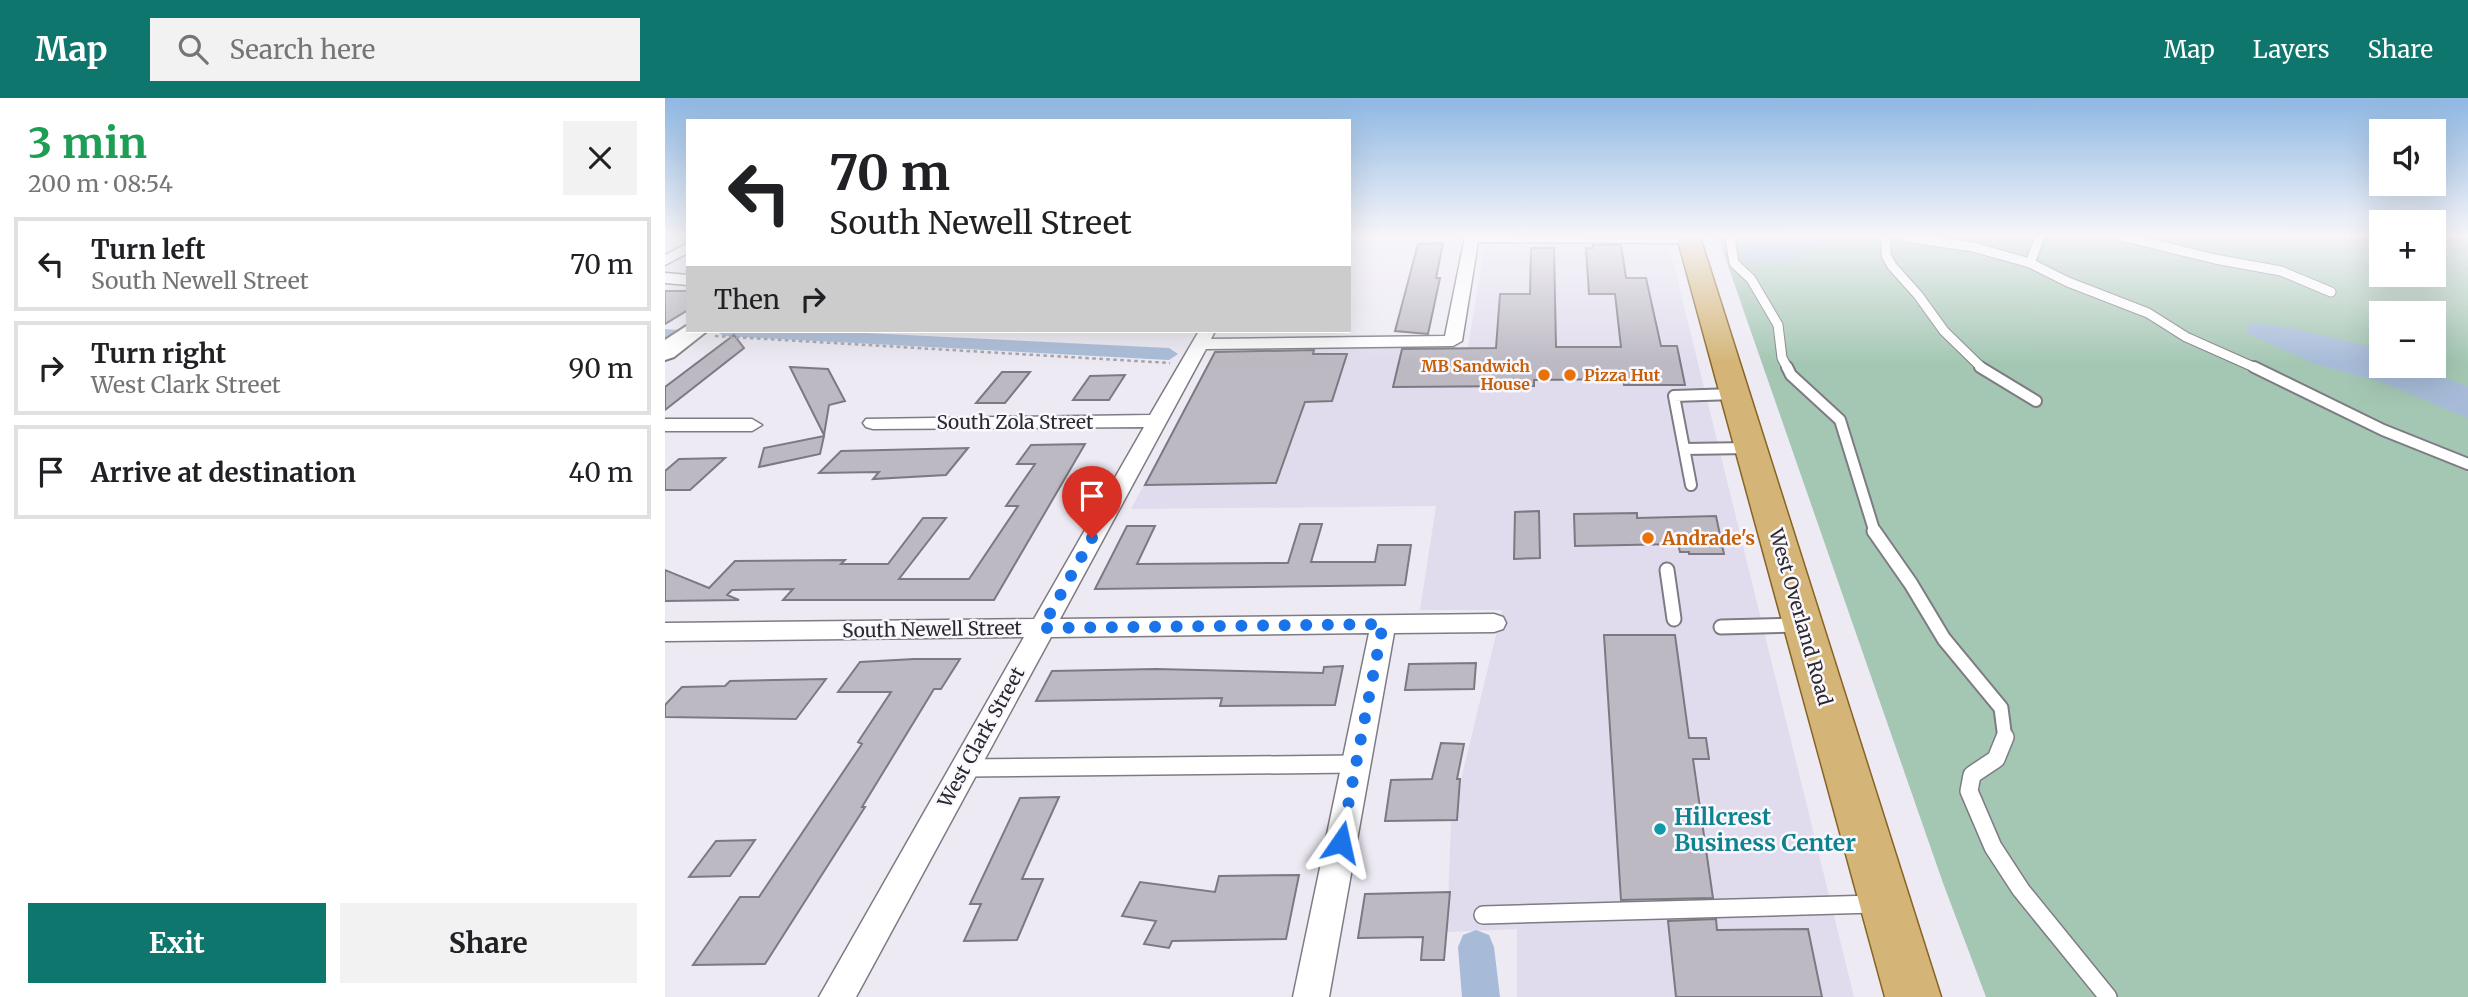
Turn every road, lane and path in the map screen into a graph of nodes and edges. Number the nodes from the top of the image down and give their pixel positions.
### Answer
1 (1464, 279) edge
2 (1701, 279) edge
3 (1751, 279) edge
4 (1904, 279) edge
5 (2062, 279) edge
6 (2300, 279) edge
7 (2331, 292) dead end
8 (681, 341) edge
9 (1199, 347) edge
10 (1734, 394) junction
11 (2036, 401) dead end
12 (1157, 421) junction
13 (873, 423) dead end
14 (665, 425) edge
15 (752, 425) dead end
16 (1751, 448) junction
17 (1684, 449) junction
18 (2468, 464) edge
19 (1691, 485) dead end
20 (1667, 570) dead end
21 (1674, 619) dead end
22 (1494, 623) dead end
23 (1383, 624) junction
24 (1803, 625) junction
25 (1721, 627) dead end
26 (1042, 628) junction
27 (665, 632) edge
28 (1356, 764) junction
29 (964, 768) junction
30 (1885, 904) junction
31 (1483, 915) dead end
32 (837, 997) edge
33 (1311, 997) edge
34 (1913, 997) edge
35 (2108, 997) edge

1 - 9 street
2 - 10 main road, West Overland Road
3 - 35 lane
4 - 11 lane
5 - 18 lane
6 - 7 lane
8 - 9 path
9 - 12 street, West Clark Street
10 - 16 main road, West Overland Road
10 - 17 lane
12 - 13 street, South Zola Street
12 - 26 street, West Clark Street
14 - 15 street
16 - 17 lane
16 - 24 main road, West Overland Road
17 - 19 lane
20 - 21 lane
22 - 23 street, South Newell Street
23 - 26 street, South Newell Street
23 - 28 street
24 - 25 lane
24 - 30 main road, West Overland Road
26 - 27 street, South Newell Street
26 - 29 street, West Clark Street
28 - 29 lane
28 - 33 street
29 - 32 street, West Clark Street
30 - 31 lane
30 - 34 main road, West Overland Road

